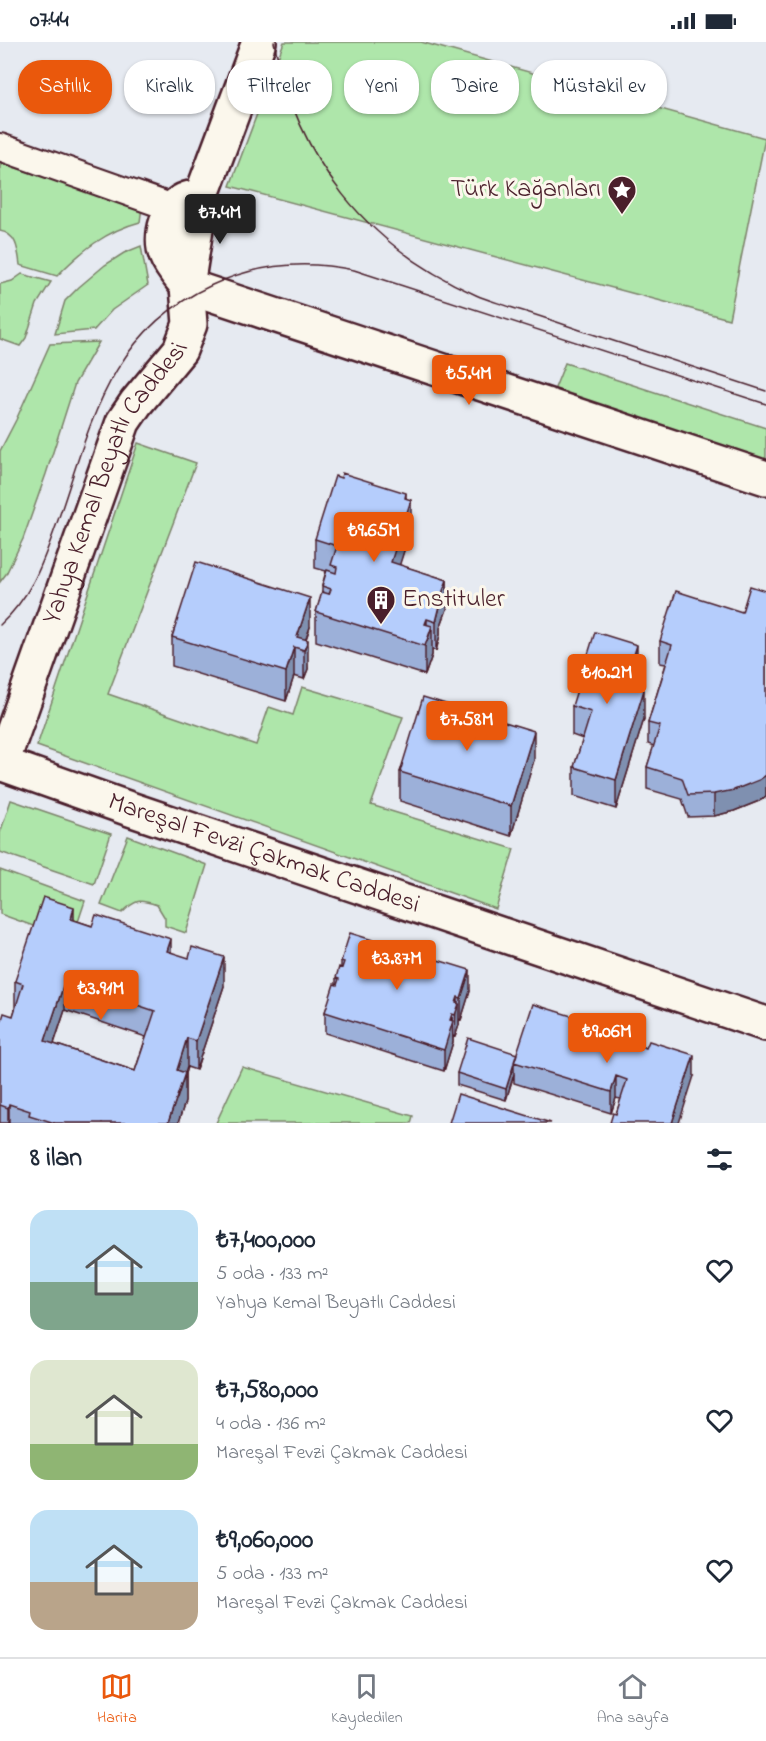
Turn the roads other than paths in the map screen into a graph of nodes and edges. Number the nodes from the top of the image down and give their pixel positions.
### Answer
1 (259, 42) edge
2 (0, 147) edge
3 (187, 203) junction
4 (188, 286) junction
5 (766, 478) edge
6 (1, 765) edge
7 (766, 1024) edge

1 - 3 street, Yahya Kemal Beyatlı Caddesi
2 - 3 street
3 - 4 street, Yahya Kemal Beyatlı Caddesi
4 - 5 street
4 - 6 street, Yahya Kemal Beyatlı Caddesi
6 - 7 street, Mareşal Fevzi Çakmak Caddesi

